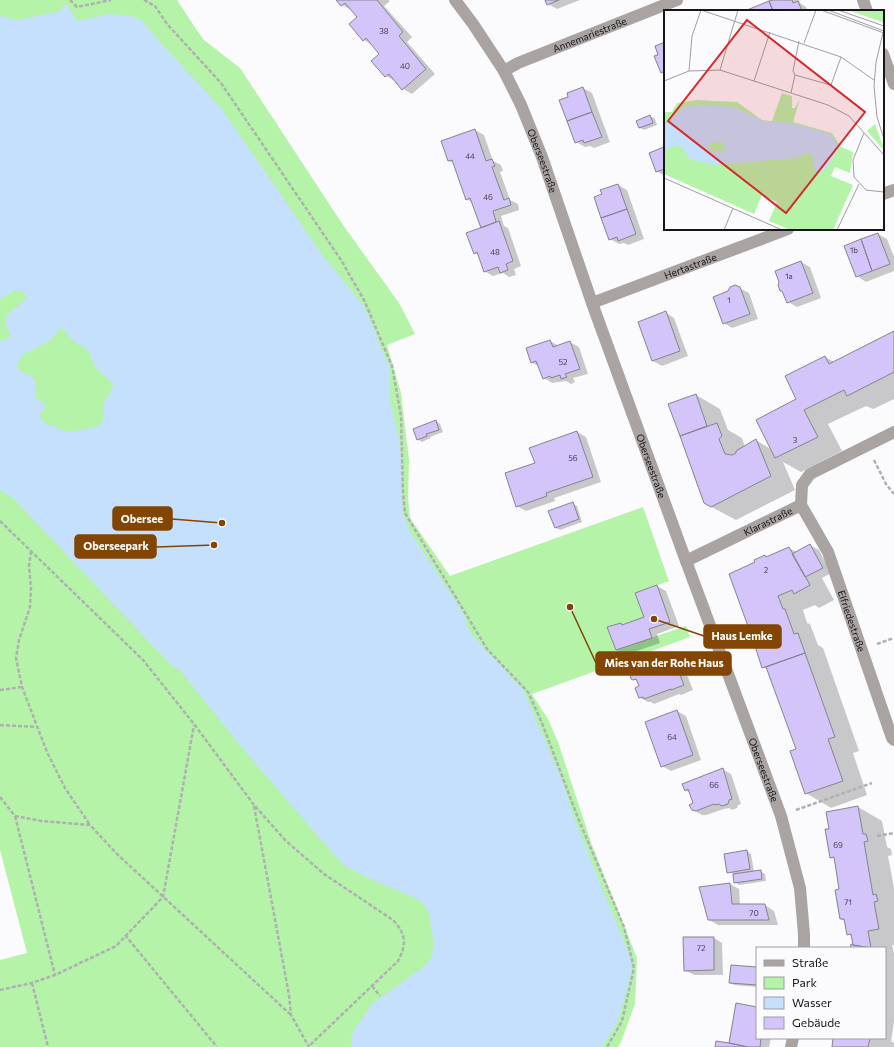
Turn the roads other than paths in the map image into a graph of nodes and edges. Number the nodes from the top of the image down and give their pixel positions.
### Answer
1 (455, 0) edge
2 (677, 0) edge
3 (864, 0) edge
4 (868, 10) edge
5 (884, 57) edge
6 (504, 71) junction
7 (894, 84) edge
8 (894, 190) edge
9 (884, 194) edge
10 (785, 230) edge
11 (592, 303) junction
12 (894, 432) edge
13 (801, 505) junction
14 (686, 561) junction
15 (894, 740) edge
16 (804, 947) edge

1 - 6 street, Oberseestraße
2 - 6 street, Annemariestraße
3 - 4 street
5 - 7 street
6 - 11 street, Oberseestraße
8 - 9 street
10 - 11 street, Hertastraße
11 - 14 street, Oberseestraße
12 - 13 street, Klarastraße
13 - 14 street, Klarastraße
13 - 15 street, Elfriedestraße
14 - 16 street, Oberseestraße

